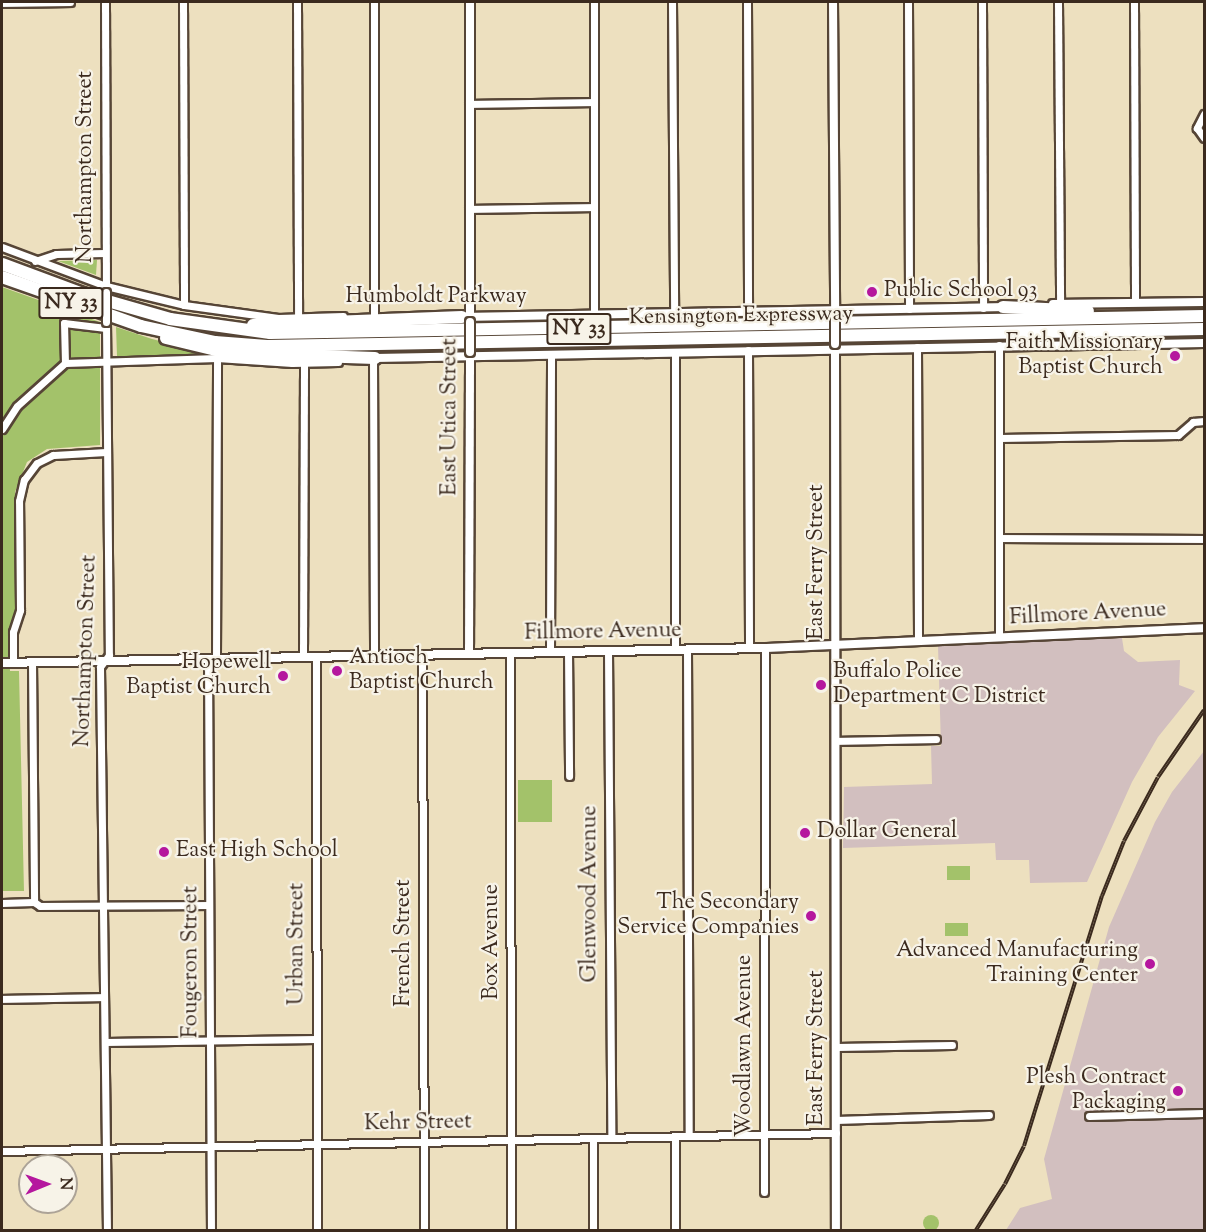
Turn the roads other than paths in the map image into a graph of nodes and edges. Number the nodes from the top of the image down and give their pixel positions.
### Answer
1 (70, 2) edge
2 (105, 2) edge
3 (183, 2) edge
4 (297, 2) edge
5 (374, 2) edge
6 (470, 2) edge
7 (594, 2) edge
8 (672, 2) edge
9 (747, 2) edge
10 (833, 2) edge
11 (908, 2) edge
12 (982, 2) edge
13 (1058, 2) edge
14 (1134, 2) edge
15 (2, 3) edge
16 (594, 102) junction
17 (469, 104) junction
18 (1203, 117) edge
19 (1204, 138) edge
20 (594, 207) junction
21 (469, 209) junction
22 (2, 247) edge
23 (105, 253) junction
24 (35, 261) junction
25 (2, 264) edge
26 (2, 277) edge
27 (106, 289) junction
28 (1135, 302) junction
29 (1204, 302) edge
30 (1060, 304) junction
31 (184, 305) junction
32 (1003, 307) junction
33 (983, 308) junction
34 (909, 309) junction
35 (748, 312) junction
36 (835, 313) junction
37 (374, 315) junction
38 (674, 315) junction
39 (594, 316) junction
40 (1131, 316) junction
41 (1204, 316) edge
42 (298, 317) junction
43 (467, 319) junction
44 (106, 325) junction
45 (141, 326) junction
46 (219, 327) junction
47 (1204, 329) edge
48 (1204, 343) edge
49 (999, 345) junction
50 (835, 346) junction
51 (917, 347) junction
52 (748, 350) junction
53 (675, 352) junction
54 (470, 354) junction
55 (550, 354) junction
56 (217, 358) junction
57 (375, 358) junction
58 (106, 362) junction
59 (65, 363) junction
60 (304, 363) junction
61 (1204, 421) edge
62 (2, 429) edge
63 (1000, 438) junction
64 (107, 452) junction
65 (1000, 538) junction
66 (1204, 539) edge
67 (1204, 628) edge
68 (999, 637) junction
69 (918, 640) junction
70 (836, 644) junction
71 (749, 648) junction
72 (765, 648) junction
73 (675, 649) junction
74 (687, 649) junction
75 (568, 651) junction
76 (608, 651) junction
77 (550, 652) junction
78 (469, 653) junction
79 (510, 653) junction
80 (422, 654) junction
81 (374, 656) junction
82 (303, 657) junction
83 (316, 657) junction
84 (212, 658) junction
85 (105, 660) junction
86 (32, 662) junction
87 (2, 663) edge
88 (13, 663) junction
89 (936, 739) dead end
90 (835, 741) junction
91 (569, 776) dead end
92 (34, 902) junction
93 (2, 903) edge
94 (209, 904) junction
95 (103, 906) junction
96 (104, 997) junction
97 (2, 999) edge
98 (316, 1039) junction
99 (210, 1041) junction
100 (105, 1042) junction
101 (952, 1045) dead end
102 (836, 1047) junction
103 (1204, 1113) edge
104 (989, 1116) dead end
105 (1089, 1116) dead end
106 (836, 1120) junction
107 (836, 1133) junction
108 (764, 1134) junction
109 (675, 1136) junction
110 (689, 1136) junction
111 (592, 1138) junction
112 (611, 1138) junction
113 (511, 1140) junction
114 (424, 1142) junction
115 (317, 1144) junction
116 (211, 1146) junction
117 (105, 1148) junction
118 (2, 1151) edge
119 (764, 1192) dead end
120 (106, 1230) edge
121 (211, 1230) edge
122 (317, 1230) edge
123 (424, 1230) edge
124 (511, 1230) edge
125 (593, 1230) edge
126 (675, 1230) edge
127 (836, 1230) edge

1 - 15 street
2 - 23 street, Northampton Street
3 - 31 street
4 - 42 street
5 - 37 street
6 - 17 street, East Utica Street
7 - 16 street
8 - 38 street
9 - 35 street
10 - 36 street, East Ferry Street
11 - 34 street
12 - 33 street
13 - 30 street
14 - 28 street
16 - 17 street
16 - 20 street
17 - 21 street, East Utica Street
18 - 19 street
20 - 21 street
20 - 39 street
21 - 43 street, East Utica Street
22 - 24 street, Humboldt Parkway
23 - 24 street
23 - 27 street, Northampton Street
24 - 27 street, Humboldt Parkway
25 - 46 highway, Kensington Expressway / NY 33
26 - 45 highway, Kensington Expressway / NY 33
27 - 31 street, Humboldt Parkway
27 - 44 street, Northampton Street, bridge
28 - 29 street, Humboldt Parkway
28 - 30 street, Humboldt Parkway
30 - 32 street, Humboldt Parkway
31 - 42 street, Humboldt Parkway
32 - 33 street, Humboldt Parkway
32 - 40 highway
33 - 34 street, Humboldt Parkway
34 - 36 street, Humboldt Parkway
35 - 36 street, Humboldt Parkway
35 - 38 street, Humboldt Parkway
36 - 50 street, East Ferry Street, bridge
37 - 42 street, Humboldt Parkway
37 - 43 street, Humboldt Parkway
38 - 39 street, Humboldt Parkway
39 - 43 street, Humboldt Parkway
40 - 41 highway, Kensington Expressway / NY 33
40 - 46 highway, Kensington Expressway / NY 33
43 - 46 highway
43 - 54 street, East Utica Street, bridge
44 - 58 street, Northampton Street
44 - 59 street
45 - 47 highway, Kensington Expressway / NY 33
45 - 57 highway
48 - 49 street
49 - 51 street
49 - 63 street
50 - 51 street
50 - 52 street
50 - 70 street, East Ferry Street
51 - 69 street
52 - 53 street
52 - 71 street
53 - 55 street
53 - 73 street
54 - 55 street
54 - 57 street
54 - 78 street, East Utica Street
55 - 77 street
56 - 58 street
56 - 60 street
56 - 84 street, Fougeron Street
57 - 60 street
57 - 81 street
58 - 59 street
58 - 64 street, Northampton Street
59 - 62 street
60 - 82 street
61 - 63 street
63 - 65 street
64 - 85 street, Northampton Street
64 - 88 street
65 - 66 street
65 - 68 street
67 - 68 street, Fillmore Avenue
68 - 69 street, Fillmore Avenue
69 - 70 street, Fillmore Avenue
70 - 72 street, Fillmore Avenue
70 - 90 street, East Ferry Street
71 - 72 street, Fillmore Avenue
71 - 74 street, Fillmore Avenue
72 - 108 street, Woodlawn Avenue
73 - 74 street, Fillmore Avenue
73 - 76 street, Fillmore Avenue
74 - 110 street
75 - 76 street, Fillmore Avenue
75 - 77 street, Fillmore Avenue
75 - 91 street
76 - 112 street, Glenwood Avenue
77 - 79 street, Fillmore Avenue
78 - 79 street, Fillmore Avenue
78 - 80 street, Fillmore Avenue
79 - 113 street, Box Avenue
80 - 81 street, Fillmore Avenue
80 - 114 street, French Street
81 - 83 street, Fillmore Avenue
82 - 83 street, Fillmore Avenue
82 - 84 street, Fillmore Avenue
83 - 98 street, Urban Street
84 - 85 street, Fillmore Avenue
84 - 94 street, Fougeron Street
85 - 86 street, Fillmore Avenue
85 - 95 street, Northampton Street
86 - 88 street, Fillmore Avenue
86 - 92 street
87 - 88 street, Fillmore Avenue
89 - 90 street
90 - 102 street, East Ferry Street
92 - 93 street
92 - 95 street
94 - 95 street
94 - 99 street, Fougeron Street
95 - 96 street, Northampton Street
96 - 97 street
96 - 100 street, Northampton Street
98 - 99 street
98 - 115 street, Urban Street
99 - 100 street
99 - 116 street, Fougeron Street
100 - 117 street, Northampton Street
101 - 102 street
102 - 106 street, East Ferry Street
103 - 105 street
104 - 106 street
106 - 107 street, East Ferry Street
107 - 108 street, Kehr Street
107 - 127 street, East Ferry Street
108 - 110 street, Kehr Street
108 - 119 street, Woodlawn Avenue
109 - 110 street, Kehr Street
109 - 112 street, Kehr Street
109 - 126 street
111 - 112 street, Kehr Street
111 - 113 street, Kehr Street
111 - 125 street
113 - 114 street, Kehr Street
113 - 124 street, Box Avenue
114 - 115 street, Kehr Street
114 - 123 street, French Street
115 - 116 street, Kehr Street
115 - 122 street, Urban Street
116 - 117 street, Kehr Street
116 - 121 street, Fougeron Street
117 - 118 street, Kehr Street
117 - 120 street, Northampton Street

